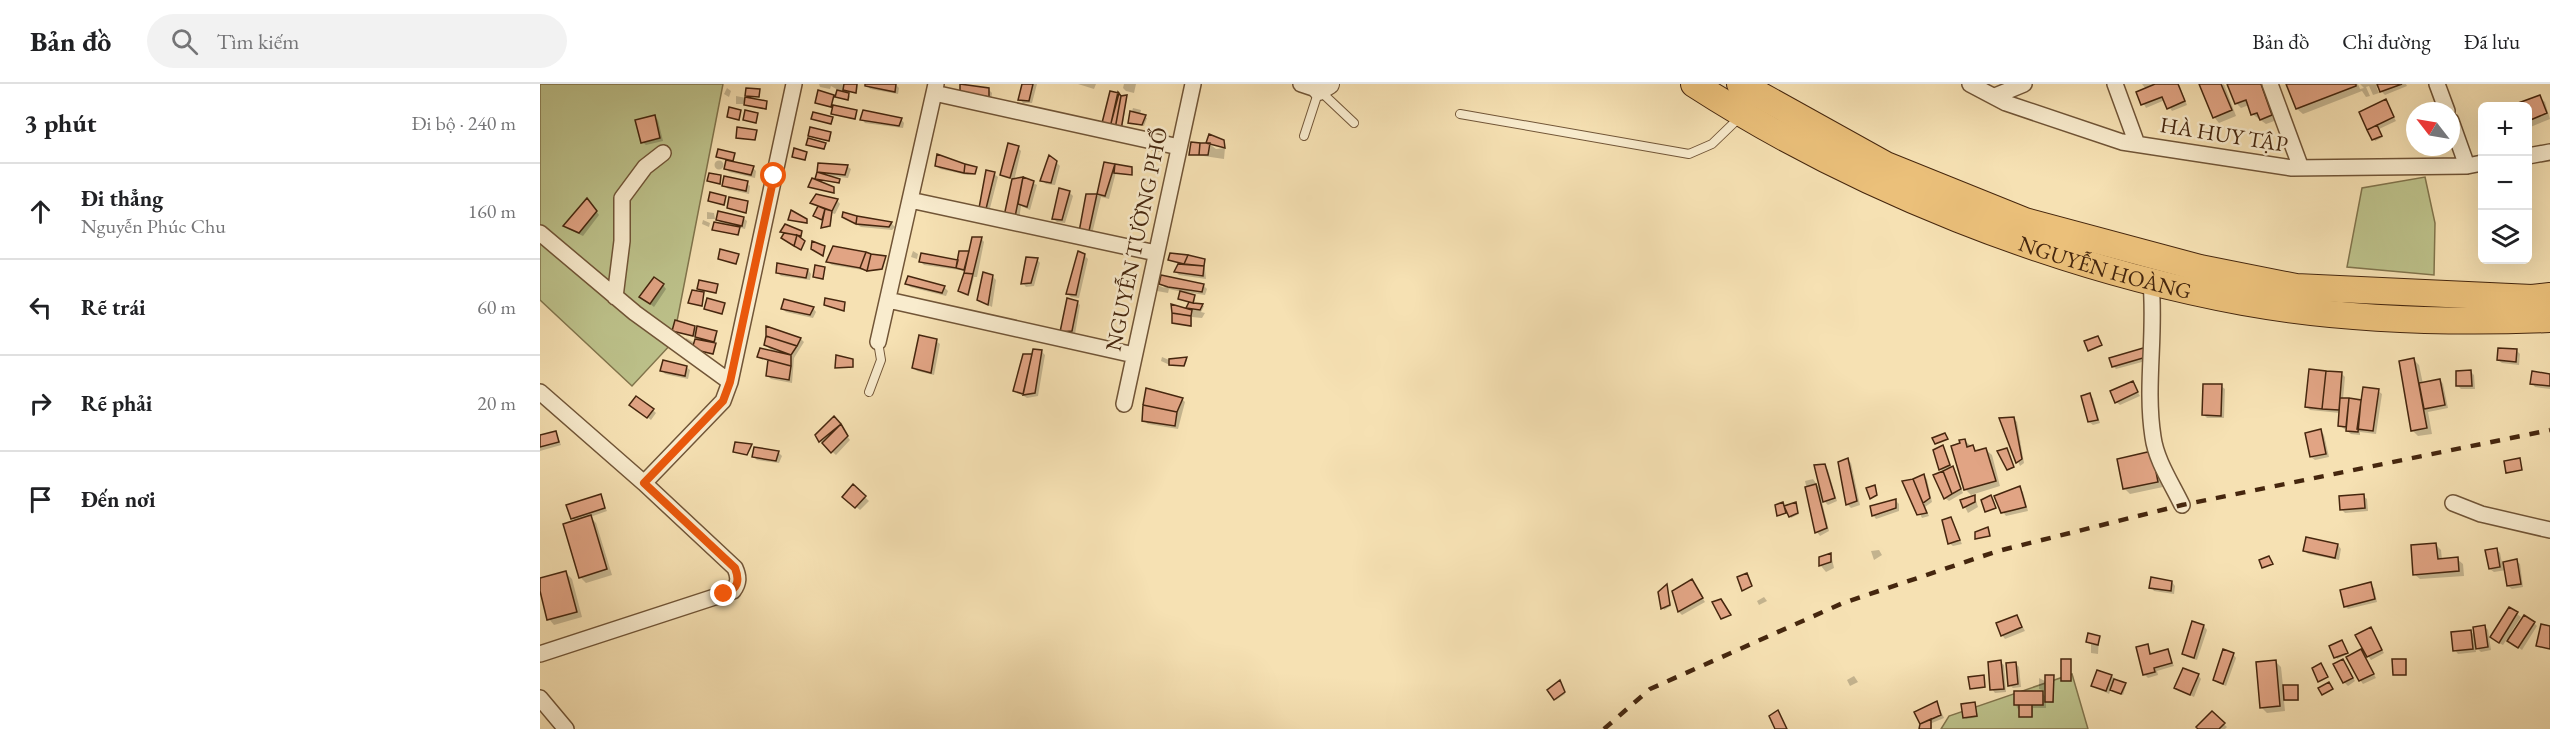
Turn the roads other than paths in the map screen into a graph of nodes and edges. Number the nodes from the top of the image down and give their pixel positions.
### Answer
1 (794, 84) edge
2 (1193, 84) edge
3 (1694, 84) edge
4 (1740, 84) edge
5 (2024, 84) edge
6 (2115, 84) edge
7 (2270, 84) edge
8 (2437, 84) edge
9 (1974, 85) edge
10 (1317, 86) edge
11 (935, 89) edge
12 (1995, 96) junction
13 (2444, 102) edge
14 (1460, 114) dead end
15 (1741, 115) junction
16 (1354, 123) dead end
17 (1304, 136) dead end
18 (2460, 137) edge
19 (2137, 144) junction
20 (1179, 147) junction
21 (2550, 152) edge
22 (663, 153) dead end
23 (2532, 155) edge
24 (2475, 164) edge
25 (2301, 168) junction
26 (910, 200) junction
27 (540, 233) edge
28 (1156, 253) junction
29 (2151, 283) junction
30 (2550, 296) edge
31 (615, 297) junction
32 (888, 300) junction
33 (2550, 319) edge
34 (878, 342) joint
35 (1134, 355) junction
36 (730, 382) junction
37 (540, 392) edge
38 (869, 392) dead end
39 (1124, 404) dead end
40 (644, 483) junction
41 (2454, 503) dead end
42 (2182, 505) dead end
43 (2550, 530) edge
44 (540, 654) edge
45 (540, 699) edge
46 (566, 729) edge

1 - 36 street
2 - 20 street, NGUYỄN TƯỜNG PHỔ
3 - 15 highway, NGUYỄN HOÀNG
4 - 30 highway, NGUYỄN HOÀNG
5 - 12 street
6 - 19 street
7 - 25 street
8 - 13 street
9 - 12 street, HÀ HUY TẬP
10 - 16 lane
10 - 17 lane
11 - 20 street
11 - 26 street
12 - 19 street, HÀ HUY TẬP
14 - 15 lane
15 - 29 highway, NGUYỄN HOÀNG
18 - 24 street
19 - 25 street, HÀ HUY TẬP
20 - 28 street, NGUYỄN TƯỜNG PHỔ
21 - 23 street
22 - 31 street
24 - 25 street, HÀ HUY TẬP
26 - 28 street
26 - 32 street
27 - 31 street
28 - 35 street, NGUYỄN TƯỜNG PHỔ
29 - 33 highway, NGUYỄN HOÀNG
29 - 42 street
31 - 36 street
32 - 34 street
32 - 35 street
34 - 38 lane
35 - 39 street, NGUYỄN TƯỜNG PHỔ
36 - 40 street
37 - 40 street
40 - 44 street
41 - 43 street
45 - 46 street

